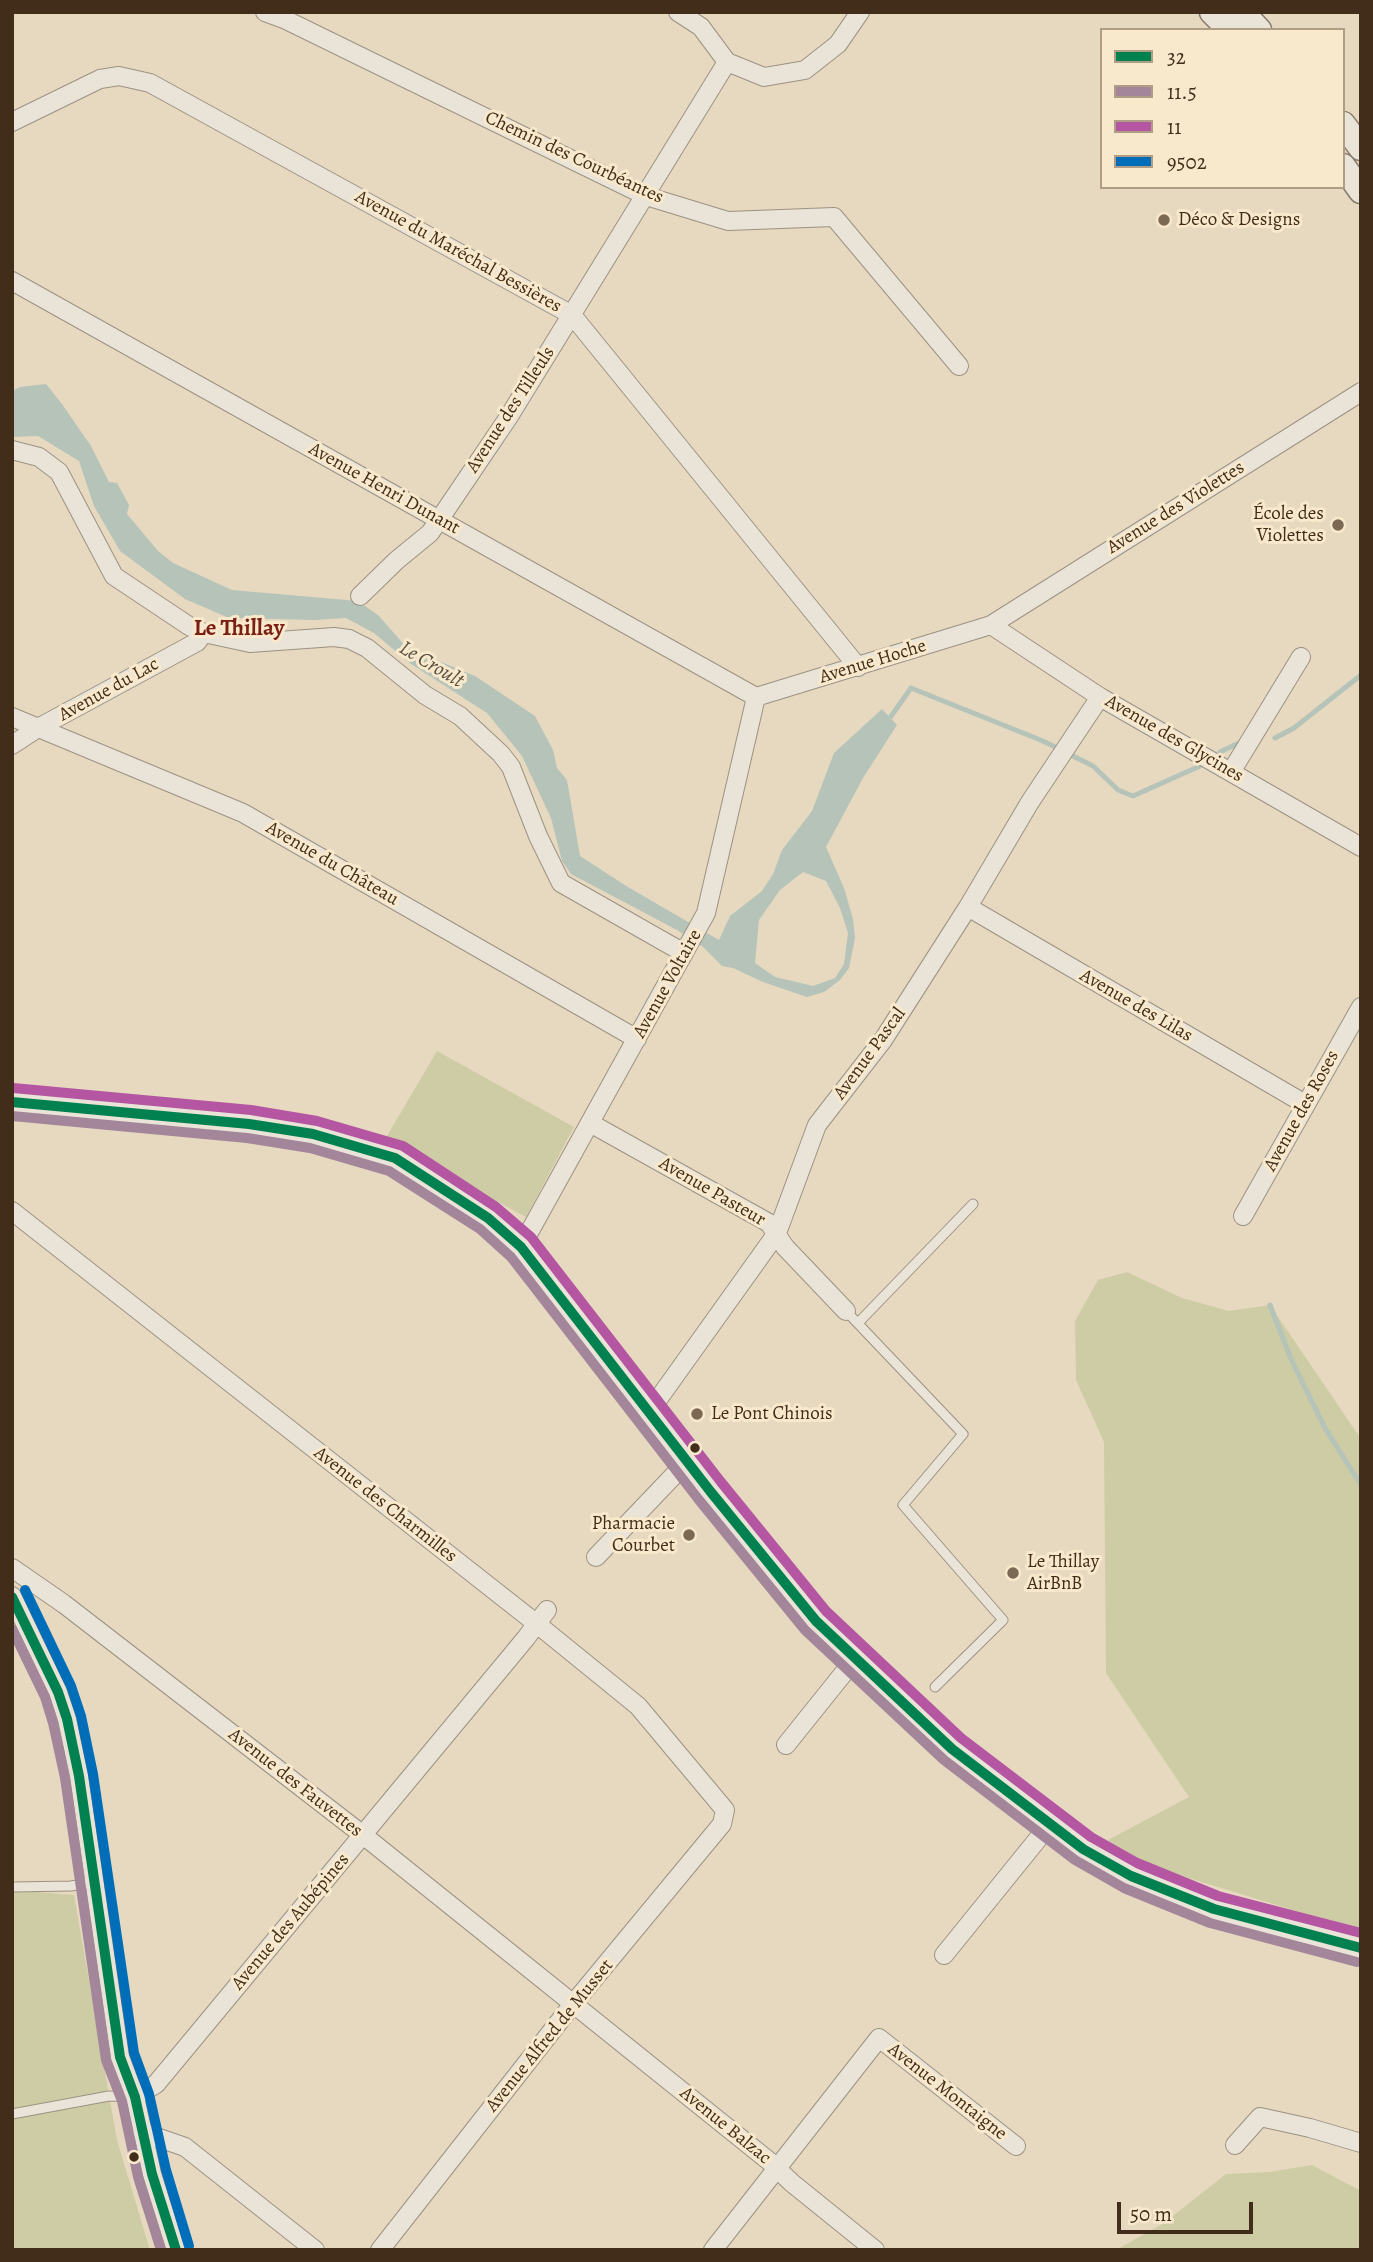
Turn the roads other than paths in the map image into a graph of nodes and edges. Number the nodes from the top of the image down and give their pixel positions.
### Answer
1 (265, 12) edge
2 (678, 12) edge
3 (860, 12) edge
4 (1212, 12) edge
5 (1242, 12) edge
6 (1228, 28) edge
7 (1257, 28) edge
8 (727, 62) junction
9 (12, 121) edge
10 (1345, 127) edge
11 (1361, 148) edge
12 (1345, 169) edge
13 (1361, 191) edge
14 (646, 196) junction
15 (12, 281) edge
16 (572, 315) junction
17 (959, 366) dead end
18 (1361, 392) edge
19 (12, 450) edge
20 (439, 520) junction
21 (360, 596) dead end
22 (991, 625) junction
23 (204, 633) junction
24 (1301, 657) dead end
25 (858, 667) junction
26 (1100, 697) junction
27 (755, 698) junction
28 (12, 717) edge
29 (38, 728) junction
30 (12, 744) edge
31 (1231, 772) junction
32 (1361, 846) edge
33 (968, 907) junction
34 (687, 948) junction
35 (1361, 1007) edge
36 (637, 1039) junction
37 (12, 1102) edge
38 (1305, 1104) junction
39 (590, 1124) junction
40 (973, 1204) dead end
41 (12, 1211) edge
42 (1243, 1216) dead end
43 (777, 1233) junction
44 (521, 1247) junction
45 (852, 1317) junction
46 (649, 1412) junction
47 (689, 1463) junction
48 (596, 1557) dead end
49 (12, 1568) edge
50 (12, 1596) edge
51 (542, 1617) junction
52 (855, 1659) junction
53 (935, 1687) dead end
54 (786, 1745) dead end
55 (722, 1824) joint
56 (1050, 1824) junction
57 (363, 1835) junction
58 (96, 1882) junction
59 (12, 1887) edge
60 (1361, 1948) edge
61 (944, 1955) dead end
62 (573, 2004) junction
63 (135, 2097) junction
64 (12, 2114) edge
65 (142, 2132) junction
66 (1361, 2143) edge
67 (1235, 2145) dead end
68 (1016, 2146) dead end
69 (778, 2169) junction
70 (176, 2250) edge
71 (315, 2250) edge
72 (380, 2250) edge
73 (713, 2250) edge
74 (875, 2250) edge

1 - 14 street, Chemin des Courbéantes
2 - 8 street
3 - 8 street
4 - 6 street
5 - 7 street
8 - 14 street, Avenue des Tilleuls
9 - 16 street, Avenue du Maréchal Bessières
10 - 11 street
12 - 13 street
14 - 16 street, Avenue des Tilleuls
14 - 17 street, Chemin des Courbéantes
15 - 20 street, Avenue Henri Dunant
16 - 20 street, Avenue des Tilleuls
16 - 25 street, Avenue du Maréchal Bessières
18 - 22 street, Avenue des Violettes
19 - 23 street
20 - 21 street, Avenue des Tilleuls
20 - 27 street, Avenue Henri Dunant
22 - 25 street, Avenue Hoche
22 - 26 street, Avenue des Glycines
23 - 29 street, Avenue du Lac
23 - 34 street
24 - 31 street
25 - 27 street, Avenue Hoche
26 - 31 street, Avenue des Glycines
26 - 33 street, Avenue Pascal
27 - 34 street, Avenue Voltaire
28 - 29 street, Avenue du Château
29 - 30 street, Avenue du Lac
29 - 36 street, Avenue du Château
31 - 32 street, Avenue des Glycines
33 - 38 street, Avenue des Lilas
33 - 43 street, Avenue Pascal
34 - 36 street, Avenue Voltaire
35 - 38 street, Avenue des Roses
36 - 39 street, Avenue Voltaire
37 - 44 street
38 - 42 street, Avenue des Roses
39 - 43 street, Avenue Pasteur
39 - 44 street, Avenue Voltaire
40 - 45 lane
41 - 51 street, Avenue des Charmilles
43 - 45 street, Avenue Pasteur
43 - 46 street, Avenue Pascal
44 - 46 street
45 - 53 lane
46 - 47 street
47 - 48 street
47 - 52 street
49 - 57 street, Avenue des Fauvettes
50 - 58 street
51 - 55 street, Avenue des Charmilles
51 - 57 street, Avenue des Aubépines
52 - 54 street
52 - 56 street
55 - 62 street, Avenue Alfred de Musset
56 - 60 street
56 - 61 street
57 - 62 street, Avenue des Fauvettes
57 - 63 street, Avenue des Aubépines
58 - 59 lane
58 - 63 street
62 - 69 street, Avenue Balzac
62 - 72 street, Avenue Alfred de Musset
63 - 64 lane
63 - 65 street
65 - 70 street
65 - 71 street
66 - 67 street
68 - 69 street, Avenue Montaigne
69 - 73 street
69 - 74 street, Avenue Balzac

